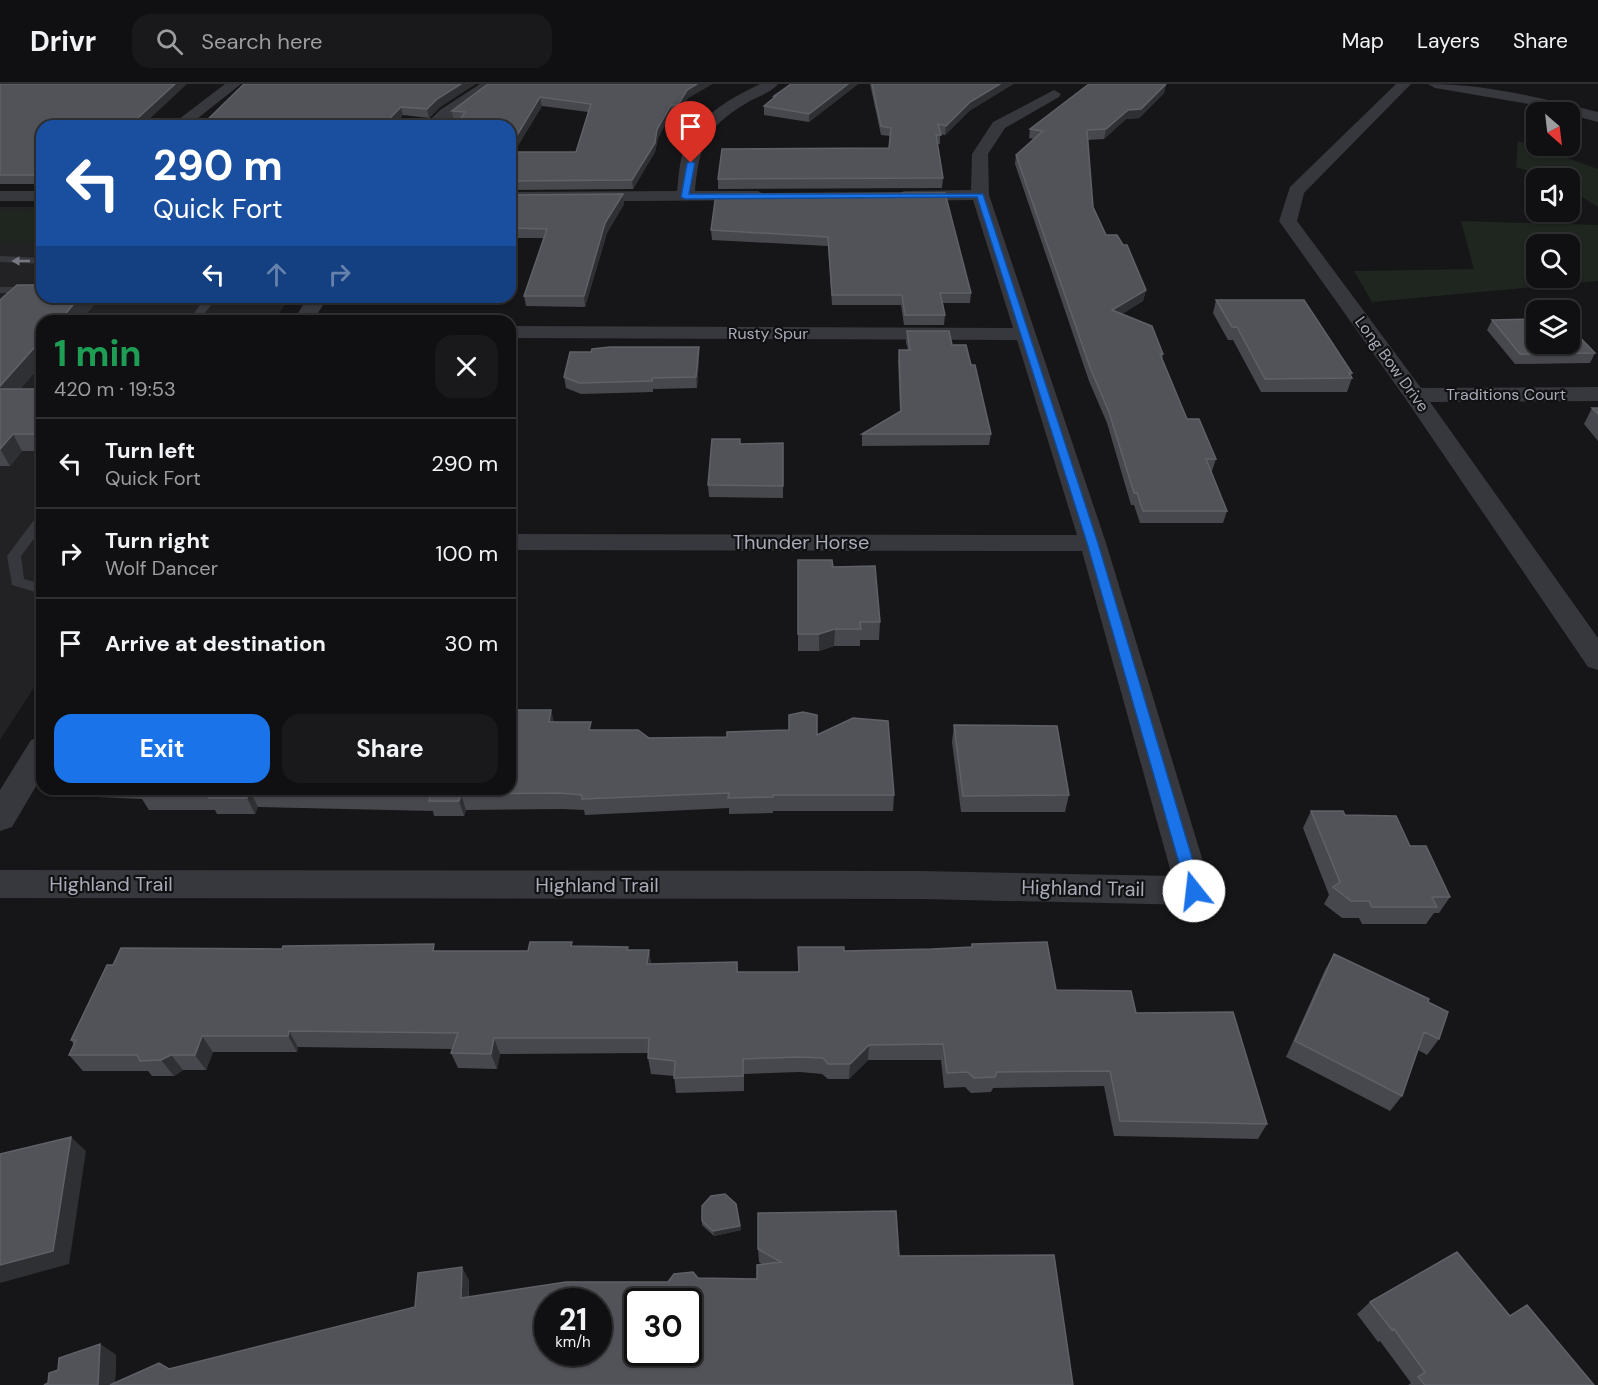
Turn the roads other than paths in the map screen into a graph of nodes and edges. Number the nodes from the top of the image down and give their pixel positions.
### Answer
1 (234, 84) edge
2 (490, 84) edge
3 (771, 84) edge
4 (1404, 84) edge
5 (1435, 84) edge
6 (1054, 94) dead end
7 (1598, 117) edge
8 (186, 120) edge
9 (438, 120) edge
10 (980, 195) junction
11 (0, 196) edge
12 (36, 196) edge
13 (516, 196) edge
14 (779, 196) edge
15 (886, 196) edge
16 (685, 197) junction
17 (0, 259) edge
18 (36, 261) edge
19 (0, 290) edge
20 (36, 290) edge
21 (207, 303) edge
22 (198, 315) edge
23 (516, 332) edge
24 (1025, 334) junction
25 (1414, 394) junction
26 (1598, 394) edge
27 (36, 527) edge
28 (516, 542) edge
29 (1093, 543) junction
30 (36, 587) edge
31 (1598, 660) edge
32 (36, 758) edge
33 (0, 818) edge
34 (0, 884) edge

1 - 8 street
2 - 9 street
3 - 16 street
4 - 25 street, Long Bow Drive
5 - 7 street
6 - 10 street
10 - 15 street
10 - 24 street
11 - 12 street
13 - 16 street
14 - 16 street
18 -> 17 lane
19 - 20 lane
21 - 22 lane
23 - 24 street, Rusty Spur
24 - 29 street
25 - 26 street, Traditions Court
25 - 31 street, Long Bow Drive
27 - 30 lane
28 - 29 street, Thunder Horse
29 - 34 street, Highland Trail
32 - 33 street

